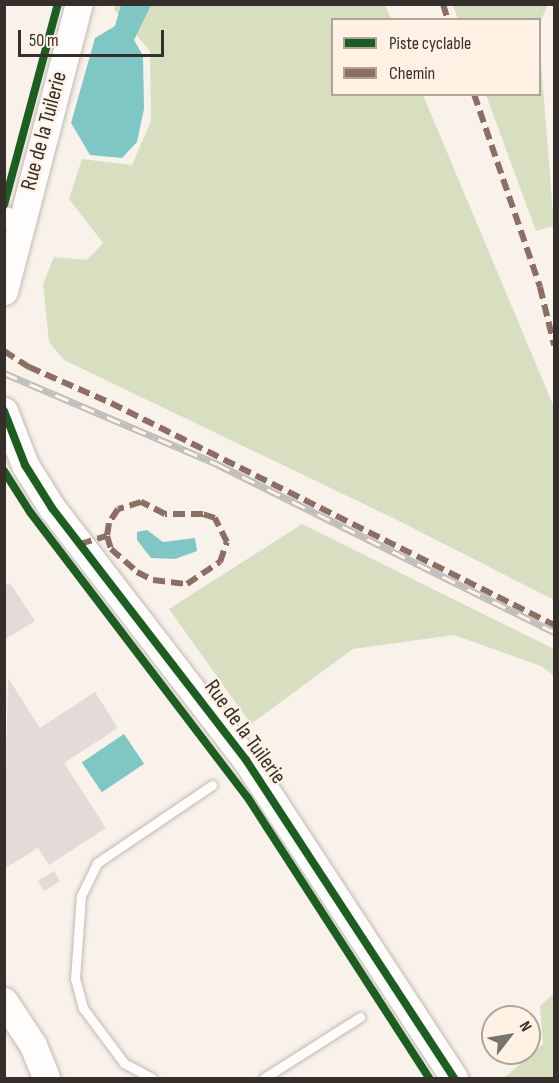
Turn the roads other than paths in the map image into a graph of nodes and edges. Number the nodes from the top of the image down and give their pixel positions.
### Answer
1 (79, 4) edge
2 (12, 220) edge
3 (4, 291) edge
4 (4, 411) edge
5 (212, 785) dead end
6 (4, 1000) edge
7 (360, 1017) dead end
8 (46, 1078) edge
9 (152, 1078) edge
10 (264, 1078) edge
11 (454, 1078) edge

1 - 2 street, Rue de la Tuilerie
2 - 3 street, Rue de la Tuilerie
4 - 11 street, Rue de la Tuilerie
5 - 9 lane
6 - 8 street
7 - 10 lane

